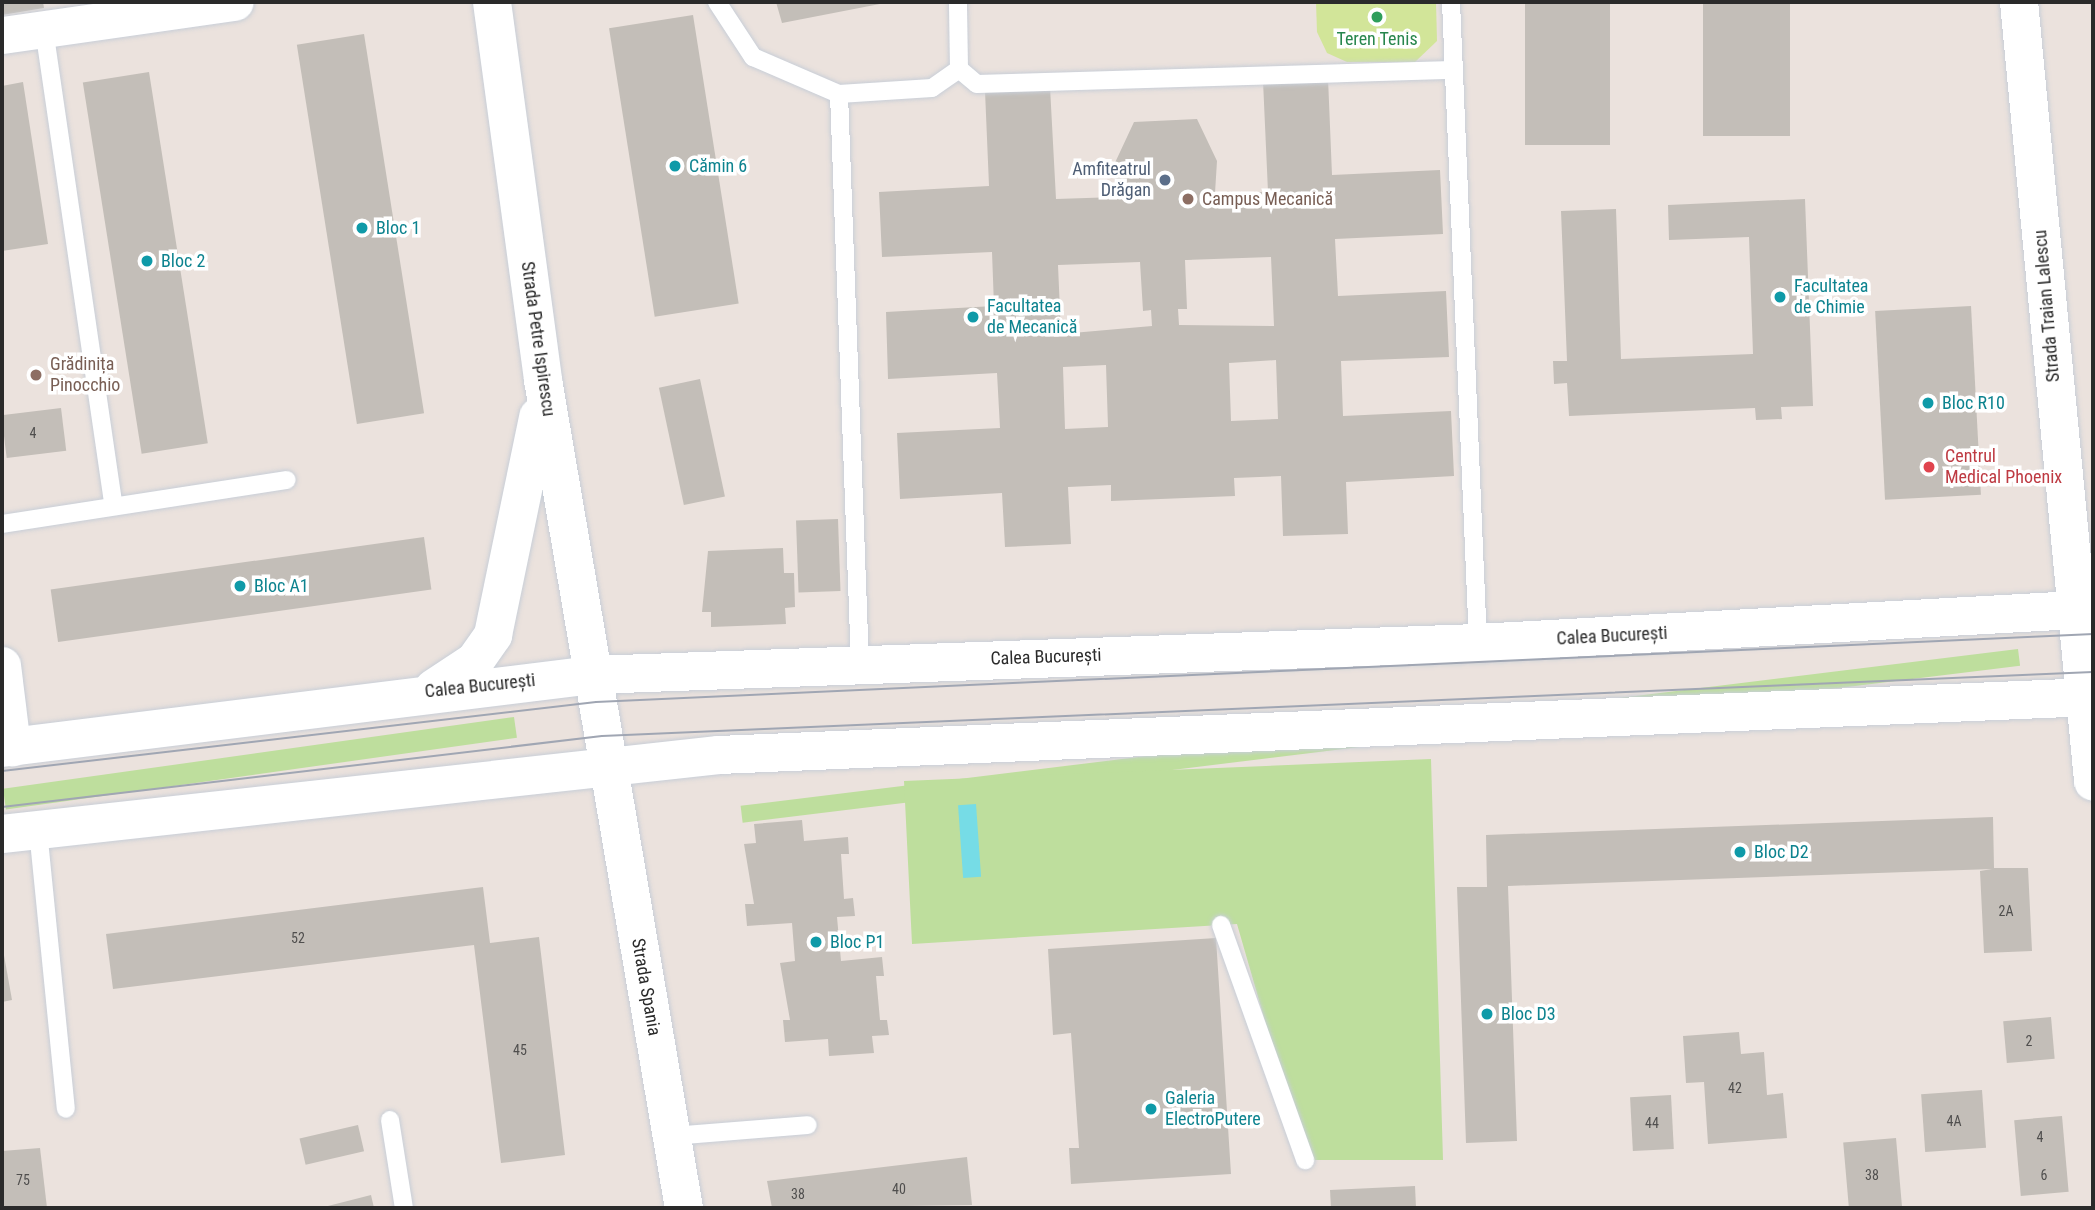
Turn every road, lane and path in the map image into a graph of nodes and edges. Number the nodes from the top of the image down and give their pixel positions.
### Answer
1 (235, 2) edge
2 (492, 2) edge
3 (717, 2) edge
4 (958, 2) edge
5 (1451, 2) edge
6 (2019, 2) edge
7 (44, 29) junction
8 (2, 35) edge
9 (959, 69) junction
10 (1453, 69) junction
11 (839, 94) junction
12 (543, 380) junction
13 (287, 480) dead end
14 (113, 502) junction
15 (2, 524) edge
16 (2084, 609) edge
17 (1478, 643) junction
18 (860, 663) junction
19 (2, 665) edge
20 (592, 675) junction
21 (429, 691) junction
22 (2089, 697) edge
23 (7, 748) edge
24 (606, 766) junction
25 (2093, 781) edge
26 (20, 832) edge
27 (1221, 925) dead end
28 (66, 1109) dead end
29 (390, 1120) dead end
30 (808, 1125) dead end
31 (672, 1136) junction
32 (1305, 1160) dead end
33 (404, 1208) edge
34 (684, 1208) edge

1 - 7 street
2 - 12 main road, Strada Petre Ispirescu
3 - 11 lane
4 - 9 lane
5 - 10 lane
6 - 16 main road, Strada Traian Lalescu
7 - 8 street
7 - 14 lane
9 - 10 lane
9 - 11 lane
10 - 17 lane
11 - 18 lane
12 - 20 main road, Strada Petre Ispirescu
12 - 21 main road
13 - 14 lane
14 - 15 lane
16 - 17 main road, Calea București
16 - 22 main road, Strada Traian Lalescu
17 - 18 main road, Calea București
18 - 20 main road, Calea București
19 - 23 street
20 - 21 main road, Calea București
20 - 24 main road, Strada Petre Ispirescu
21 - 23 main road, Calea București
22 - 24 main road
22 - 25 main road, Strada Traian Lalescu
24 - 26 main road
24 - 31 main road, Strada Spania
26 - 28 lane
27 - 32 lane
29 - 33 lane
30 - 31 lane
31 - 34 main road, Strada Spania

